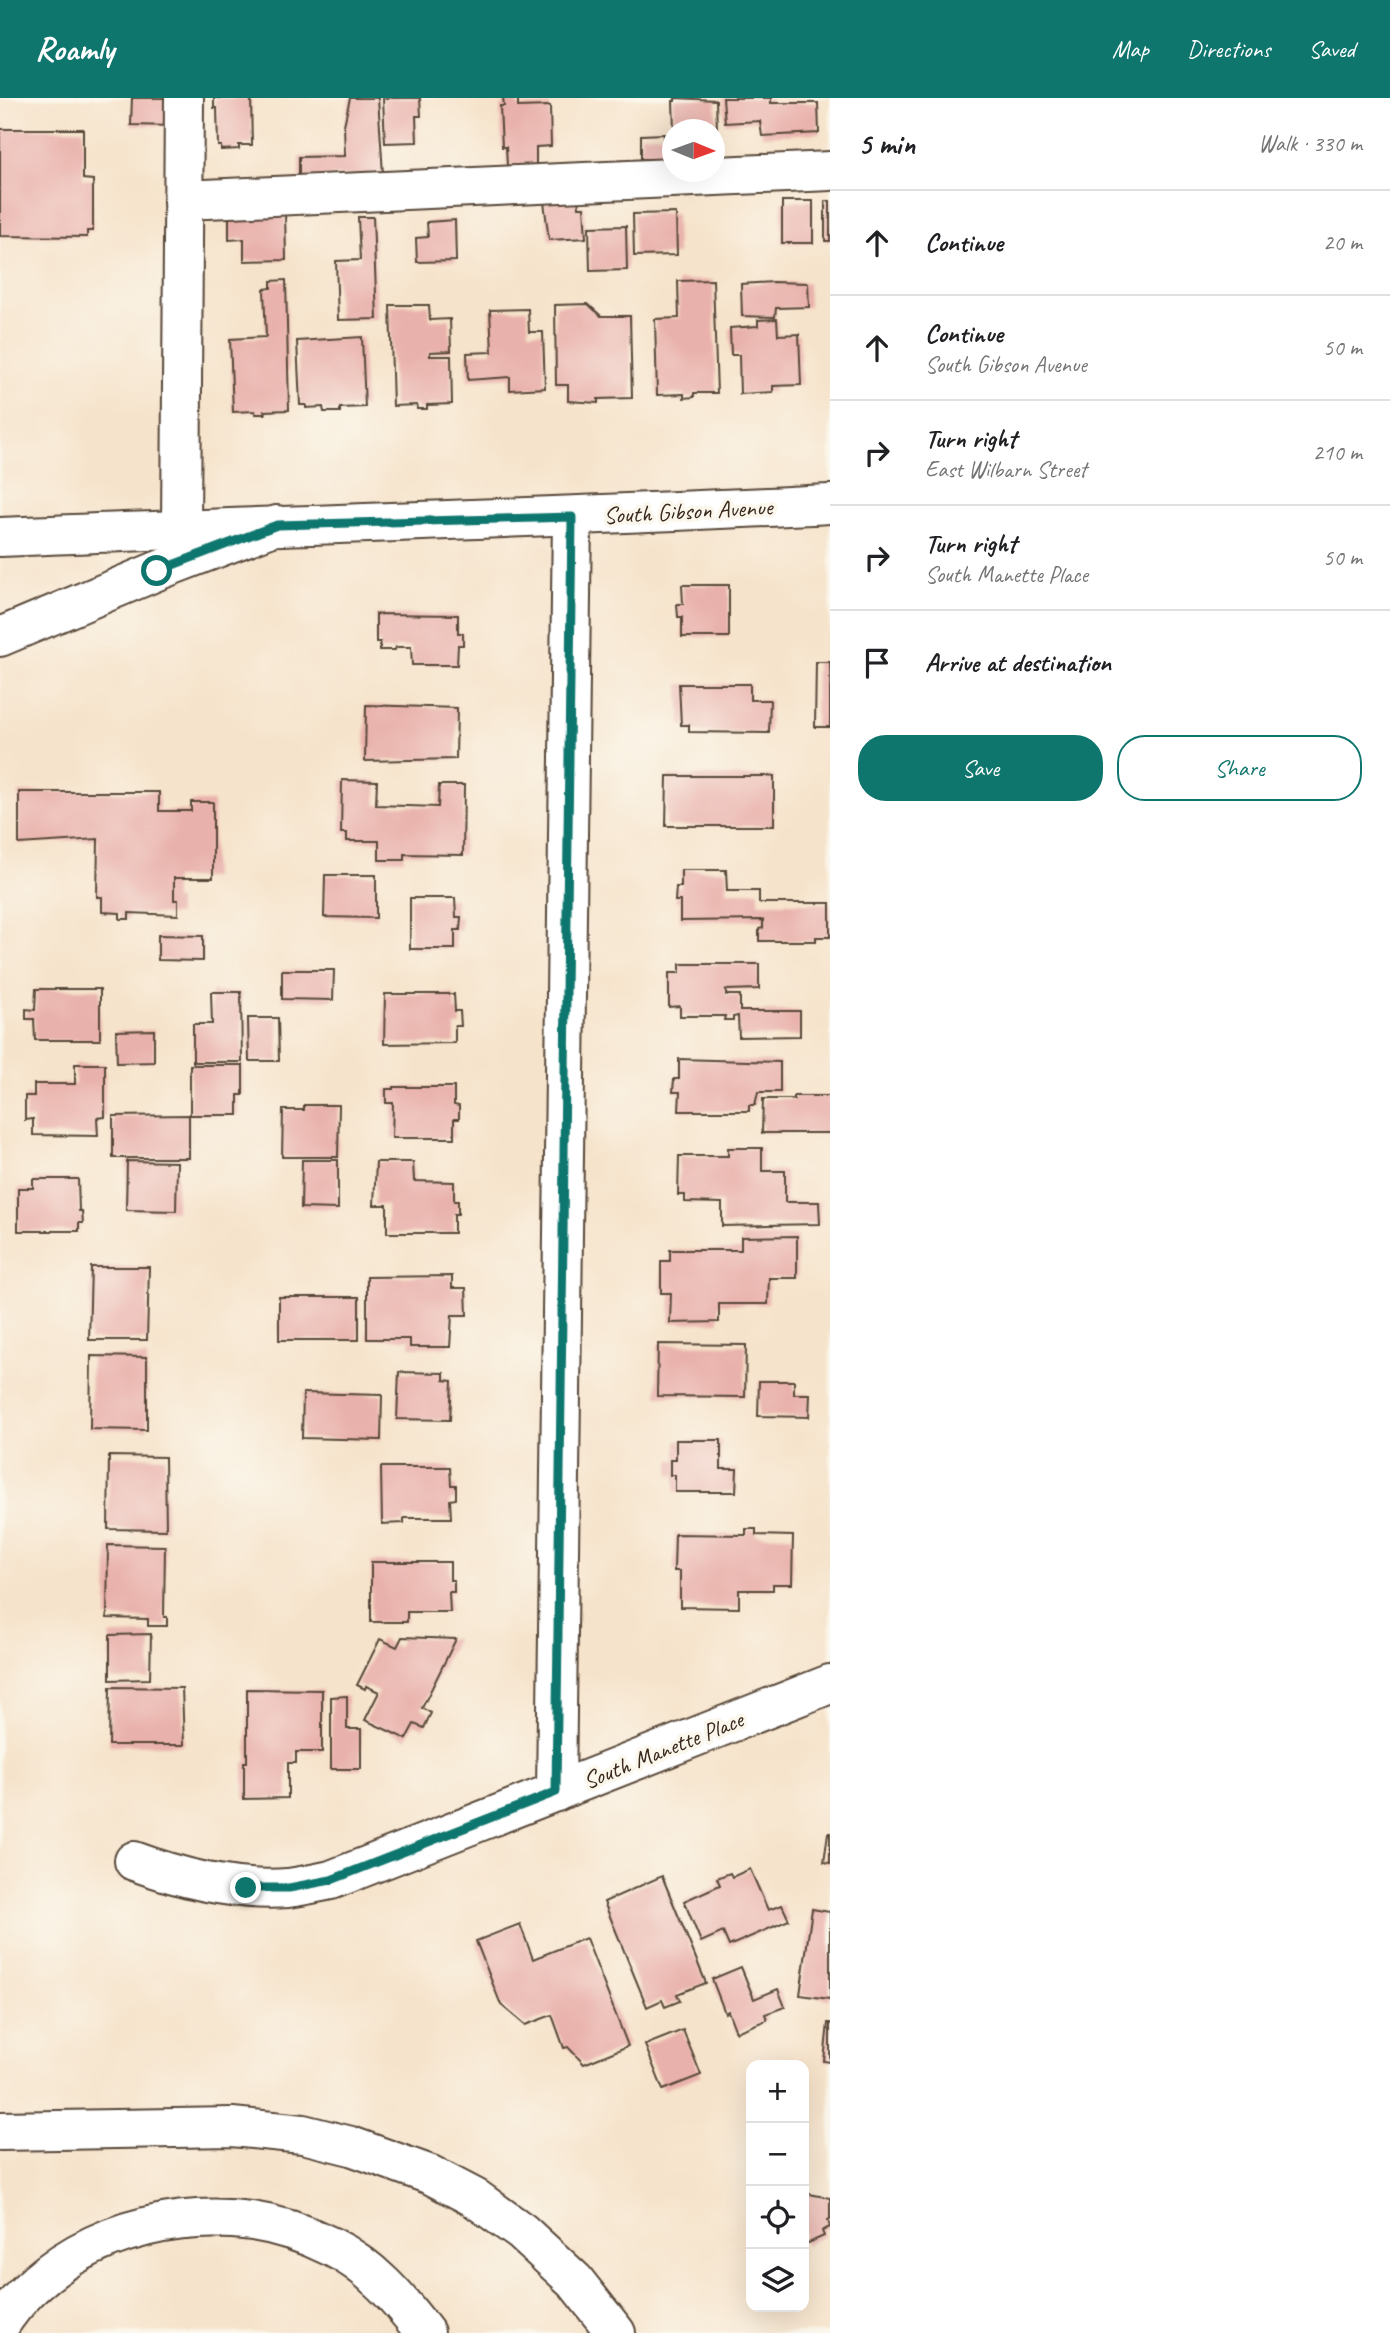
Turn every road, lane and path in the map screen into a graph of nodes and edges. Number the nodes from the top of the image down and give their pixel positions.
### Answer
1 (184, 98) edge
2 (830, 171) edge
3 (183, 200) junction
4 (830, 504) edge
5 (572, 517) junction
6 (277, 525) junction
7 (181, 529) junction
8 (0, 537) edge
9 (0, 637) edge
10 (830, 1684) edge
11 (556, 1792) junction
12 (134, 1861) dead end
13 (0, 2131) edge
14 (0, 2325) edge
15 (425, 2333) edge
16 (616, 2333) edge

1 - 3 main road
2 - 3 main road
3 - 7 main road
4 - 5 main road, South Gibson Avenue
5 - 6 main road, South Gibson Avenue
5 - 11 main road
6 - 7 main road, South Gibson Avenue
6 - 9 main road
7 - 8 main road, South Gibson Avenue
10 - 11 main road, South Manette Place
11 - 12 main road, South Manette Place
13 - 16 main road
14 - 15 main road

